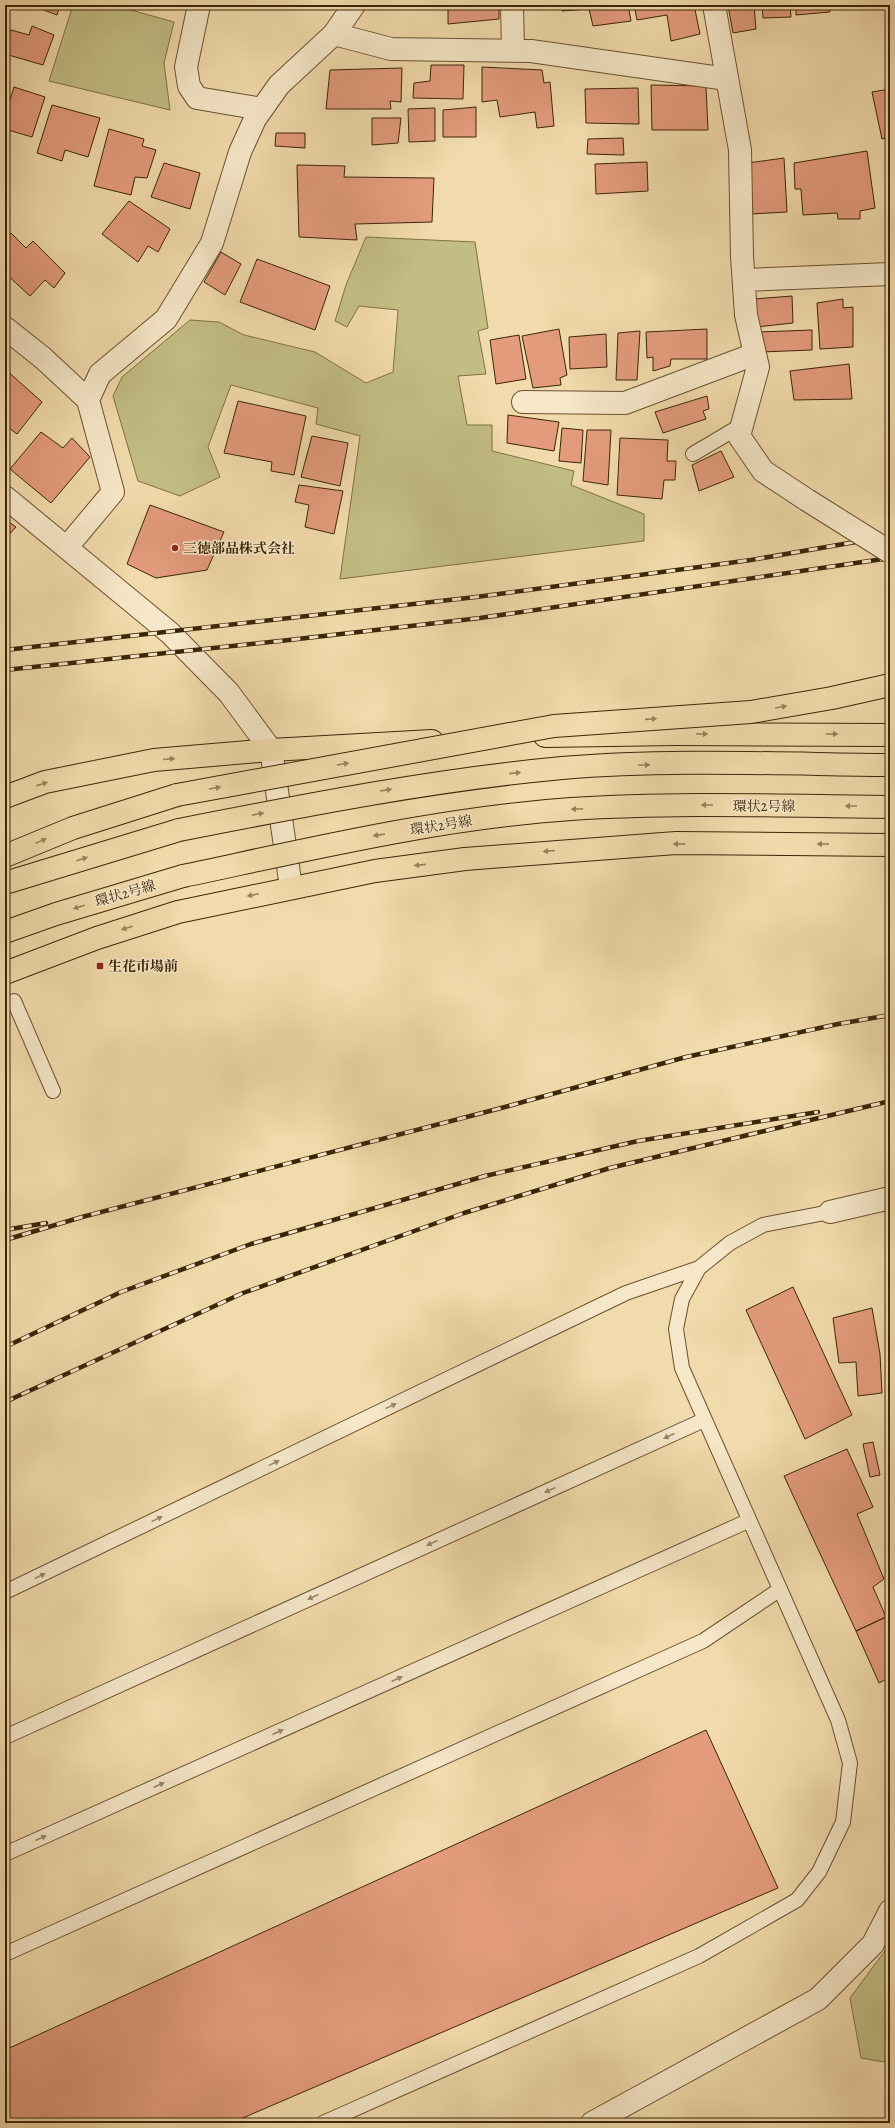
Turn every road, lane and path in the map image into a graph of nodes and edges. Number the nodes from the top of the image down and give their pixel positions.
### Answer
1 (199, 5) edge
2 (354, 5) edge
3 (512, 5) edge
4 (714, 5) edge
5 (334, 34) junction
6 (512, 51) junction
7 (727, 79) junction
8 (262, 109) junction
9 (890, 274) edge
10 (744, 280) junction
11 (5, 328) edge
12 (755, 354) junction
13 (88, 400) junction
14 (524, 402) dead end
15 (742, 425) junction
16 (693, 454) dead end
17 (5, 497) edge
18 (67, 547) junction
19 (890, 552) edge
20 (890, 684) edge
21 (890, 735) edge
22 (271, 750) junction
23 (890, 766) edge
24 (5, 797) edge
25 (890, 807) edge
26 (890, 845) edge
27 (5, 856) edge
28 (5, 883) edge
29 (291, 887) junction
30 (5, 932) edge
31 (5, 973) edge
32 (14, 1001) dead end
33 (53, 1091) dead end
34 (890, 1198) edge
35 (830, 1212) joint
36 (699, 1268) junction
37 (704, 1420) junction
38 (748, 1521) junction
39 (779, 1590) junction
40 (5, 1592) edge
41 (5, 1737) edge
42 (5, 1854) edge
43 (890, 1911) edge
44 (5, 1954) edge
45 (323, 2123) edge
46 (592, 2123) edge

1 - 8 street
2 - 5 street
3 - 6 street
4 - 7 street
5 - 6 street
5 - 8 street
6 - 7 street
7 - 10 street
8 - 13 street
9 - 10 street
10 - 12 street
11 - 13 street
12 - 14 street
12 - 15 street
13 - 18 street
15 - 16 lane
15 - 19 street, bridge
17 - 18 street
18 - 22 street
27 -> 20 main road, bridge
22 -> 21 main road
24 -> 22 main road
22 - 29 street
28 -> 23 main road, bridge
25 -> 30 main road, 環状2号線, bridge
26 -> 29 main road
29 -> 31 main road
32 - 33 lane
34 - 35 street
35 - 36 lane
36 - 37 lane
40 -> 36 lane
37 - 38 lane
37 -> 41 lane
38 - 39 lane
42 -> 38 lane
39 - 44 lane
39 - 45 lane
43 - 46 street

